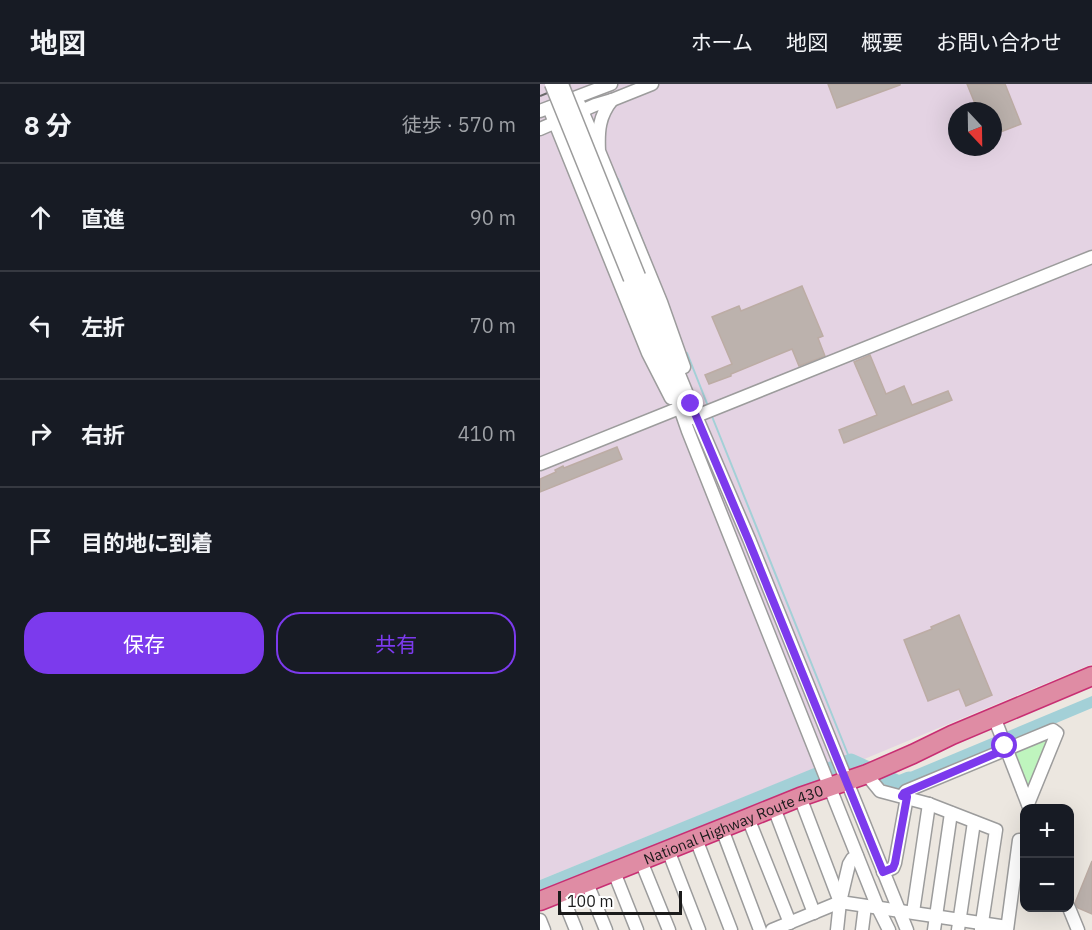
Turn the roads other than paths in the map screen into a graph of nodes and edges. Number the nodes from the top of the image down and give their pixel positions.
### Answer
1 (551, 84) edge
2 (562, 84) edge
3 (611, 84) edge
4 (652, 84) edge
5 (576, 98) junction
6 (612, 100) junction
7 (545, 110) edge
8 (582, 111) junction
9 (556, 123) junction
10 (540, 129) edge
11 (599, 151) junction
12 (1092, 257) edge
13 (634, 277) junction
14 (685, 389) junction
15 (683, 406) junction
16 (700, 415) junction
17 (540, 464) edge
18 (1092, 675) edge
19 (1092, 685) edge
20 (997, 725) junction
21 (1006, 748) junction
22 (877, 774) junction
23 (835, 777) junction
24 (904, 796) junction
25 (802, 802) junction
26 (929, 804) junction
27 (1028, 804) edge
28 (1030, 804) edge
29 (776, 812) junction
30 (951, 813) junction
31 (749, 822) junction
32 (974, 822) junction
33 (723, 832) junction
34 (1019, 840) dead end
35 (697, 843) junction
36 (669, 854) junction
37 (857, 856) junction
38 (643, 865) junction
39 (883, 872) junction
40 (616, 876) junction
41 (588, 887) junction
42 (562, 897) junction
43 (540, 901) edge
44 (840, 902) junction
45 (865, 906) junction
46 (878, 908) junction
47 (899, 910) junction
48 (540, 911) edge
49 (914, 912) junction
50 (1071, 912) edge
51 (814, 913) junction
52 (937, 917) junction
53 (540, 921) edge
54 (790, 923) junction
55 (959, 925) edge
56 (981, 926) edge
57 (1007, 928) edge
58 (544, 930) edge
59 (576, 930) edge
60 (606, 930) edge
61 (637, 930) edge
62 (669, 930) edge
63 (699, 930) edge
64 (731, 930) edge
65 (760, 930) edge
66 (772, 930) edge
67 (837, 930) edge
68 (862, 930) edge
69 (889, 930) edge
70 (907, 930) edge
71 (934, 930) edge
72 (1078, 930) edge

1 - 13 street, bridge
2 - 13 street, bridge
3 - 5 street
4 - 6 street
5 - 7 street
5 - 8 street
6 - 8 street
6 - 11 street
7 - 9 street
8 - 9 street
8 - 11 street
9 - 10 street
9 - 15 street
11 - 14 street
12 - 16 street
13 - 14 street
13 - 15 street
14 - 15 street
15 - 16 street
15 - 17 street
16 - 23 street
18 - 20 highway, National Highway Route 430
19 - 20 highway, National Highway Route 430
20 - 21 street
20 - 22 highway, National Highway Route 430
21 - 24 street
21 - 27 street
21 - 28 street
22 - 23 highway, National Highway Route 430
22 - 24 street
23 - 25 highway, National Highway Route 430
23 - 37 street
23 - 39 street
24 - 26 street
24 - 39 street
25 - 29 highway, National Highway Route 430
25 - 44 street
26 - 30 street
26 - 49 street
29 - 31 highway, National Highway Route 430
29 - 51 street
30 - 32 street
30 - 52 street
31 - 33 highway, National Highway Route 430
31 - 54 street
32 - 55 street
32 - 56 street
33 - 35 highway, National Highway Route 430
33 - 65 street
34 - 57 street
35 - 36 highway, National Highway Route 430
35 - 64 street
36 - 38 highway, National Highway Route 430
36 - 63 street
37 - 44 street
37 - 46 street
38 - 40 highway, National Highway Route 430
38 - 62 street
39 - 47 street
40 - 41 highway, National Highway Route 430
40 - 61 street
41 - 42 highway, National Highway Route 430
41 - 60 street
42 - 43 highway, National Highway Route 430
42 - 48 highway, National Highway Route 430
42 - 59 street
44 - 45 street
44 - 51 street
44 - 67 street
45 - 46 street
45 - 68 street
46 - 47 street
46 - 69 street
47 - 49 street
47 - 70 street
49 - 52 street
50 - 72 street
51 - 54 street
52 - 55 street
52 - 71 street
53 - 58 street
54 - 66 street
55 - 56 street
56 - 57 street

